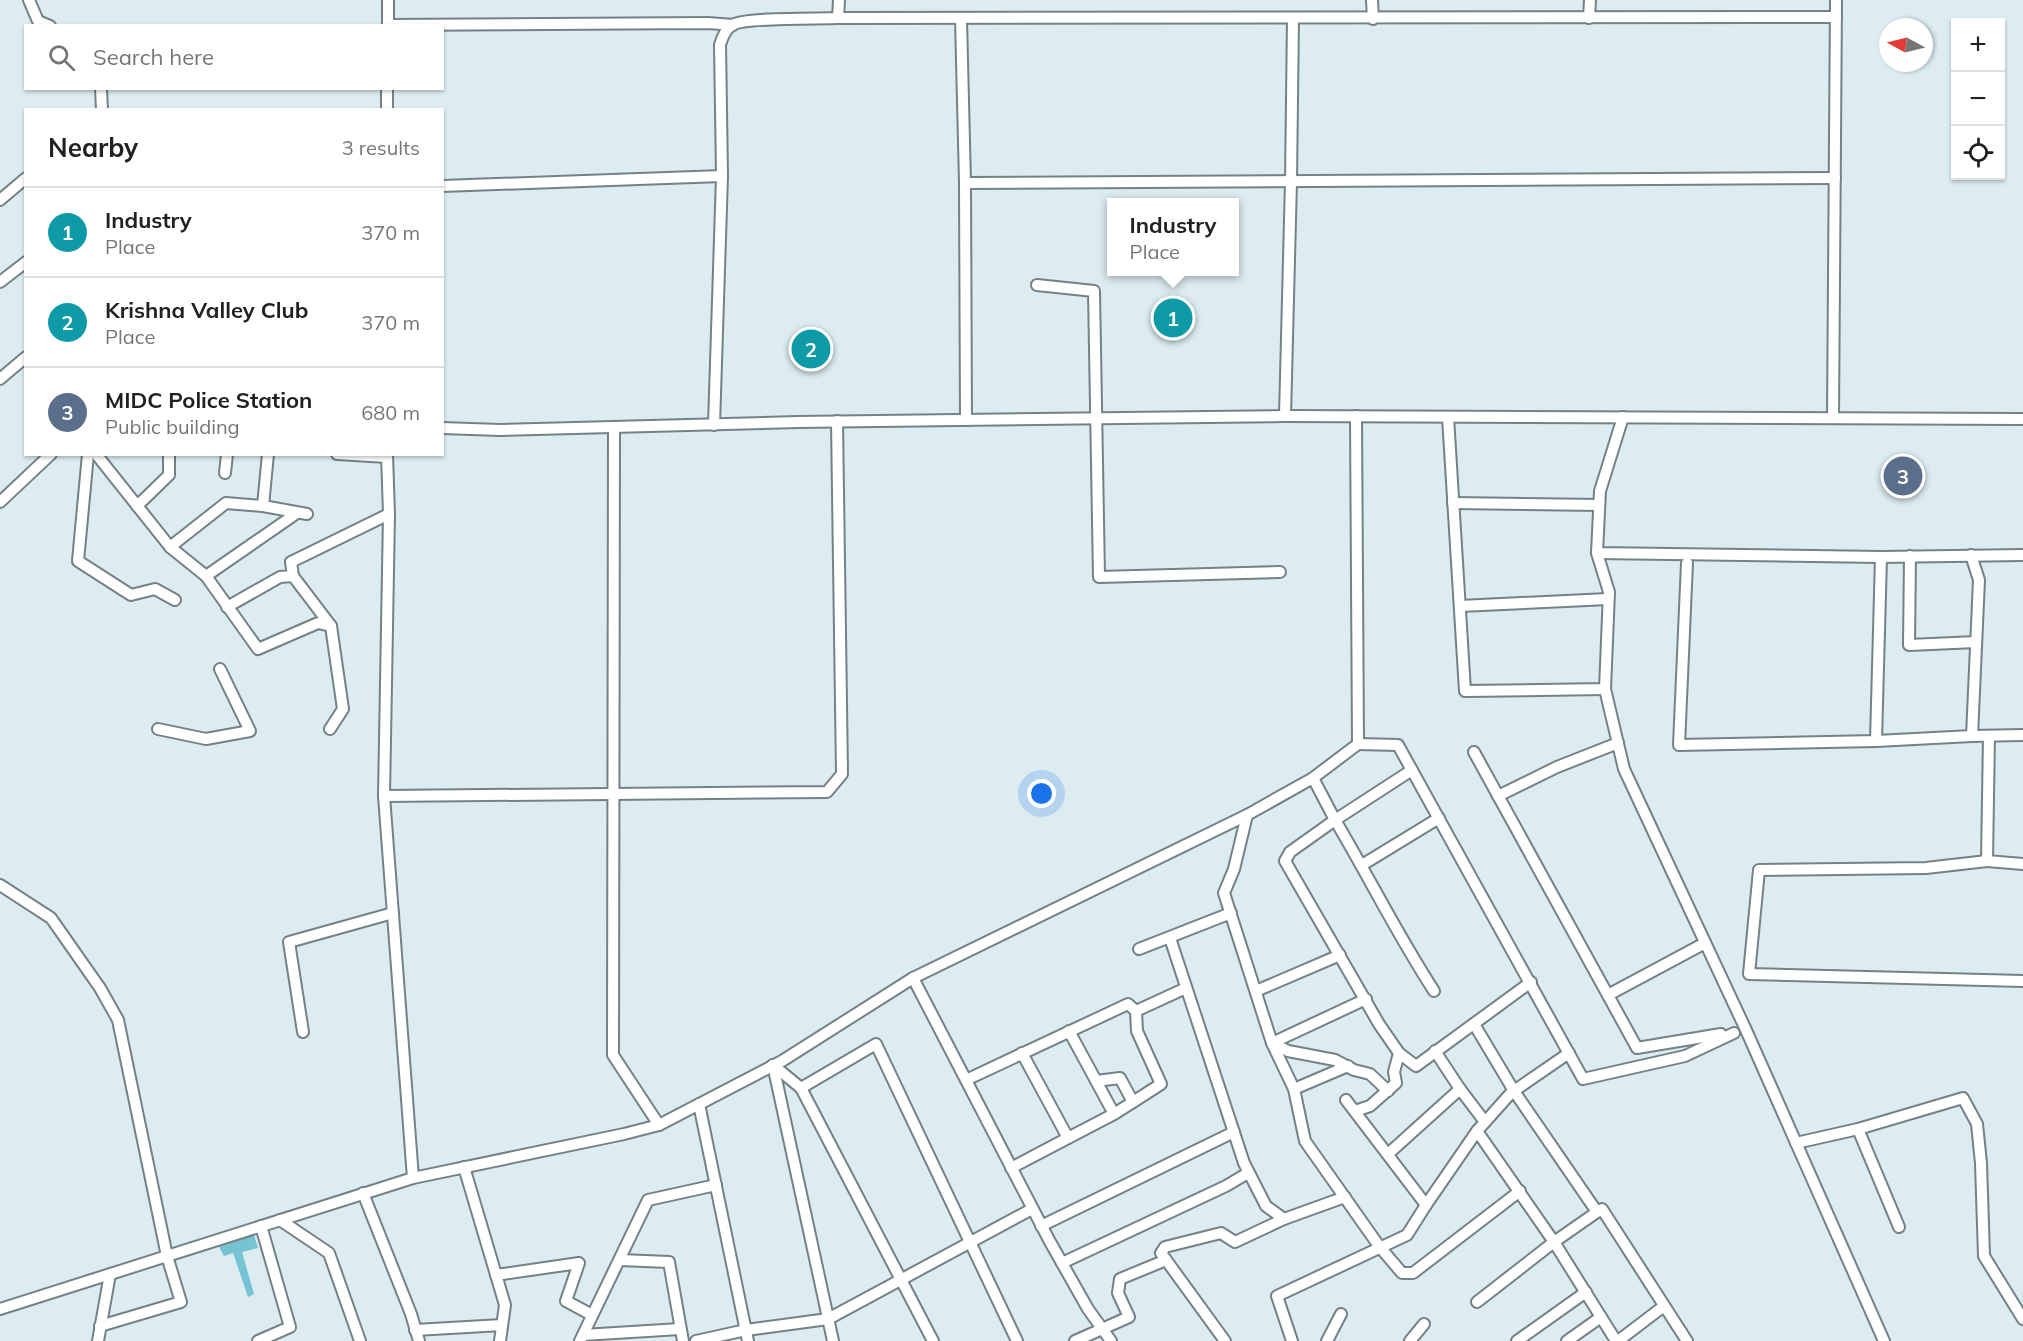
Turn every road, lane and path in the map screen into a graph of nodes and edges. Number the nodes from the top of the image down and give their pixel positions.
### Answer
1 (28, 0) edge
2 (388, 0) edge
3 (839, 0) edge
4 (1372, 0) edge
5 (1590, 0) edge
6 (1836, 0) edge
7 (1836, 17) junction
8 (838, 18) junction
9 (1293, 18) junction
10 (1589, 18) junction
11 (1373, 19) junction
12 (961, 20) junction
13 (45, 24) edge
14 (388, 24) edge
15 (444, 25) edge
16 (733, 25) junction
17 (102, 90) edge
18 (387, 90) edge
19 (102, 108) edge
20 (387, 108) edge
21 (722, 176) junction
22 (1835, 178) junction
23 (24, 180) edge
24 (1291, 182) junction
25 (965, 183) junction
26 (444, 186) edge
27 (0, 200) edge
28 (24, 264) edge
29 (0, 282) edge
30 (1037, 285) dead end
31 (24, 359) edge
32 (0, 379) edge
33 (1285, 416) junction
34 (1356, 416) junction
35 (1448, 417) junction
36 (1623, 417) junction
37 (1097, 418) junction
38 (1833, 418) junction
39 (2023, 418) edge
40 (966, 420) junction
41 (837, 422) junction
42 (714, 425) junction
43 (614, 427) junction
44 (444, 428) edge
45 (49, 456) edge
46 (88, 456) edge
47 (98, 456) edge
48 (169, 456) edge
49 (226, 456) edge
50 (268, 456) edge
51 (387, 456) edge
52 (225, 473) dead end
53 (0, 502) edge
54 (1453, 502) junction
55 (1599, 505) junction
56 (137, 506) junction
57 (263, 506) junction
58 (389, 514) junction
59 (170, 547) junction
60 (1598, 553) junction
61 (1971, 555) junction
62 (2023, 555) edge
63 (1910, 556) junction
64 (1881, 557) junction
65 (1687, 562) dead end
66 (1280, 572) dead end
67 (206, 576) junction
68 (293, 576) junction
69 (175, 600) dead end
70 (1608, 600) junction
71 (1460, 606) junction
72 (227, 607) junction
73 (331, 626) junction
74 (1976, 642) junction
75 (220, 669) dead end
76 (1605, 689) junction
77 (158, 729) dead end
78 (330, 729) dead end
79 (2023, 735) edge
80 (1972, 736) junction
81 (1989, 736) junction
82 (1876, 741) junction
83 (1618, 743) junction
84 (1358, 744) junction
85 (1474, 752) dead end
86 (1412, 770) junction
87 (1312, 778) junction
88 (614, 794) junction
89 (384, 796) junction
90 (1498, 796) junction
91 (1247, 815) junction
92 (1439, 818) junction
93 (1335, 820) junction
94 (1987, 861) junction
95 (2023, 864) edge
96 (1362, 865) junction
97 (0, 885) edge
98 (393, 913) junction
99 (1231, 913) junction
100 (1170, 938) junction
101 (1705, 943) junction
102 (1139, 949) dead end
103 (1340, 955) junction
104 (913, 978) junction
105 (2023, 981) edge
106 (1531, 982) junction
107 (1186, 988) junction
108 (1256, 991) junction
109 (1434, 991) dead end
110 (1608, 995) junction
111 (1366, 999) junction
112 (1136, 1011) junction
113 (1474, 1024) junction
114 (1746, 1030) junction
115 (1069, 1031) junction
116 (303, 1032) dead end
117 (1734, 1032) junction
118 (1272, 1043) junction
119 (1435, 1051) junction
120 (1022, 1053) junction
121 (1399, 1053) junction
122 (1569, 1053) junction
123 (773, 1065) junction
124 (1348, 1066) junction
125 (966, 1080) junction
126 (1096, 1081) junction
127 (801, 1088) junction
128 (1294, 1089) junction
129 (1460, 1089) junction
130 (1388, 1091) junction
131 (1514, 1091) junction
132 (1347, 1100) dead end
133 (1133, 1102) junction
134 (699, 1104) junction
135 (1354, 1111) junction
136 (1114, 1114) junction
137 (1485, 1122) junction
138 (659, 1125) junction
139 (1857, 1129) junction
140 (1476, 1131) junction
141 (1234, 1132) junction
142 (1068, 1138) junction
143 (1796, 1143) junction
144 (1388, 1154) junction
145 (464, 1167) junction
146 (1011, 1168) junction
147 (1248, 1173) junction
148 (413, 1178) junction
149 (716, 1185) junction
150 (1520, 1191) junction
151 (363, 1194) junction
152 (1345, 1197) junction
153 (1426, 1204) junction
154 (1032, 1209) junction
155 (1597, 1212) junction
156 (1284, 1219) junction
157 (280, 1220) junction
158 (261, 1226) junction
159 (1041, 1226) junction
160 (1899, 1227) dead end
161 (971, 1242) junction
162 (1554, 1242) junction
163 (1379, 1246) junction
164 (167, 1256) junction
165 (620, 1260) junction
166 (1166, 1260) junction
167 (1062, 1263) junction
168 (110, 1274) junction
169 (496, 1275) junction
170 (901, 1280) junction
171 (1586, 1292) junction
172 (1477, 1302) dead end
173 (1664, 1306) junction
174 (0, 1309) edge
175 (1341, 1314) dead end
176 (592, 1315) junction
177 (1601, 1317) junction
178 (828, 1318) junction
179 (2023, 1319) edge
180 (1424, 1324) dead end
181 (502, 1325) junction
182 (100, 1326) junction
183 (680, 1329) junction
184 (1102, 1329) junction
185 (747, 1335) edge
186 (417, 1336) edge
187 (581, 1338) edge
188 (98, 1341) edge
189 (258, 1341) edge
190 (360, 1341) edge
191 (500, 1341) edge
192 (683, 1341) edge
193 (696, 1341) edge
194 (833, 1341) edge
195 (933, 1341) edge
196 (1017, 1341) edge
197 (1075, 1341) edge
198 (1111, 1341) edge
199 (1225, 1341) edge
200 (1292, 1341) edge
201 (1327, 1341) edge
202 (1410, 1341) edge
203 (1517, 1341) edge
204 (1568, 1341) edge
205 (1617, 1341) edge
206 (1687, 1341) edge
207 (1884, 1341) edge

1 - 13 street
2 - 14 street
3 - 8 street
4 - 11 street
5 - 10 street
6 - 7 street
7 - 10 street
7 - 22 street
8 - 12 street
8 - 16 street
9 - 11 street
9 - 12 street
9 - 24 street
10 - 11 street
12 - 25 street
15 - 16 street
16 - 21 street
17 - 19 street
18 - 20 street
21 - 26 street
21 - 42 street
22 - 24 street
22 - 38 street
23 - 27 street
24 - 25 street
24 - 33 street
25 - 40 street
28 - 29 street
30 - 37 street
31 - 32 street
33 - 34 street
33 - 37 street
34 - 35 street
34 - 84 street
35 - 36 street
35 - 54 street
36 - 38 street
36 - 55 street
37 - 40 street
37 - 66 street
38 - 39 street
40 - 41 street
41 - 42 street
41 - 88 street
42 - 43 street
43 - 44 street
43 - 88 street
45 - 53 street
46 - 69 street
47 - 56 street
48 - 56 street
49 - 52 street
50 - 57 street
51 - 58 street
54 - 55 street
54 - 71 street
55 - 60 street
56 - 59 street
57 - 59 street
57 - 67 street
58 - 68 street
58 - 89 street
59 - 67 street
60 - 64 street
60 - 70 street
61 - 62 street
61 - 63 street
61 - 74 street
63 - 64 street
63 - 74 street
64 - 82 street
65 - 82 street
67 - 72 street
68 - 72 street
68 - 73 street
70 - 71 street
70 - 76 street
71 - 76 street
72 - 73 street
73 - 78 street
74 - 80 street
75 - 77 street
76 - 83 street
79 - 81 street
80 - 81 street
80 - 82 street
81 - 94 street
83 - 90 street
83 - 101 street
84 - 86 street
84 - 87 street
85 - 90 street
86 - 92 street
86 - 93 street
87 - 91 street
87 - 93 street
88 - 89 street
88 - 138 street
89 - 98 street
90 - 110 street
91 - 99 street
91 - 104 street
92 - 96 street
92 - 106 street
93 - 96 street
93 - 103 street
94 - 95 street
94 - 105 street
96 - 109 street
97 - 164 street
98 - 116 street
98 - 148 street
99 - 100 street
99 - 108 street
100 - 102 street
100 - 107 street
101 - 110 street
101 - 114 street
103 - 108 street
103 - 111 street
104 - 123 street
104 - 125 street
106 - 113 street
106 - 122 street
107 - 112 street
107 - 141 street
108 - 118 street
110 - 117 street
111 - 118 street
111 - 121 street
112 - 115 street
112 - 133 street
113 - 119 street
113 - 131 street
114 - 117 street
114 - 143 street
115 - 120 street
115 - 126 street
117 - 122 street
118 - 124 street
118 - 128 street
119 - 121 street
119 - 129 street
120 - 125 street
120 - 142 street
121 - 130 street
122 - 131 street
123 - 127 street
123 - 134 street
123 - 178 street
124 - 128 street
124 - 130 street
125 - 146 street
126 - 133 street
126 - 136 street
127 - 161 street
127 - 170 street
128 - 152 street
129 - 137 street
129 - 144 street
130 - 135 street
131 - 137 street
131 - 155 street
132 - 135 street
133 - 136 street
134 - 138 street
134 - 149 street
135 - 144 street
136 - 142 street
137 - 140 street
138 - 145 street
139 - 143 street
139 - 160 street
139 - 179 street
140 - 150 street
140 - 153 street
141 - 147 street
141 - 159 street
142 - 146 street
143 - 207 street
144 - 153 street
145 - 148 street
145 - 169 street
146 - 154 street
147 - 156 street
147 - 167 street
148 - 151 street
149 - 165 street
149 - 185 street
150 - 162 street
150 - 163 street
151 - 157 street
151 - 186 street
152 - 156 street
152 - 163 street
153 - 163 street
154 - 159 street
154 - 161 street
155 - 162 street
155 - 173 street
156 - 166 street
157 - 158 street
157 - 190 street
158 - 164 street
158 - 189 street
159 - 167 street
161 - 170 street
161 - 196 street
162 - 171 street
162 - 172 street
163 - 200 street
164 - 168 street
164 - 182 street
165 - 176 street
165 - 183 street
166 - 184 street
166 - 199 street
167 - 184 street
168 - 174 street
168 - 182 street
169 - 176 street
169 - 181 street
170 - 178 street
170 - 195 street
171 - 177 street
171 - 203 street
173 - 205 street
173 - 206 street
175 - 201 street
176 - 187 street
177 - 204 street
177 - 205 street
178 - 185 street
178 - 194 street
180 - 202 street
181 - 186 street
181 - 191 street
182 - 188 street
183 - 187 street
183 - 192 street
184 - 197 street
184 - 198 street
185 - 193 street

